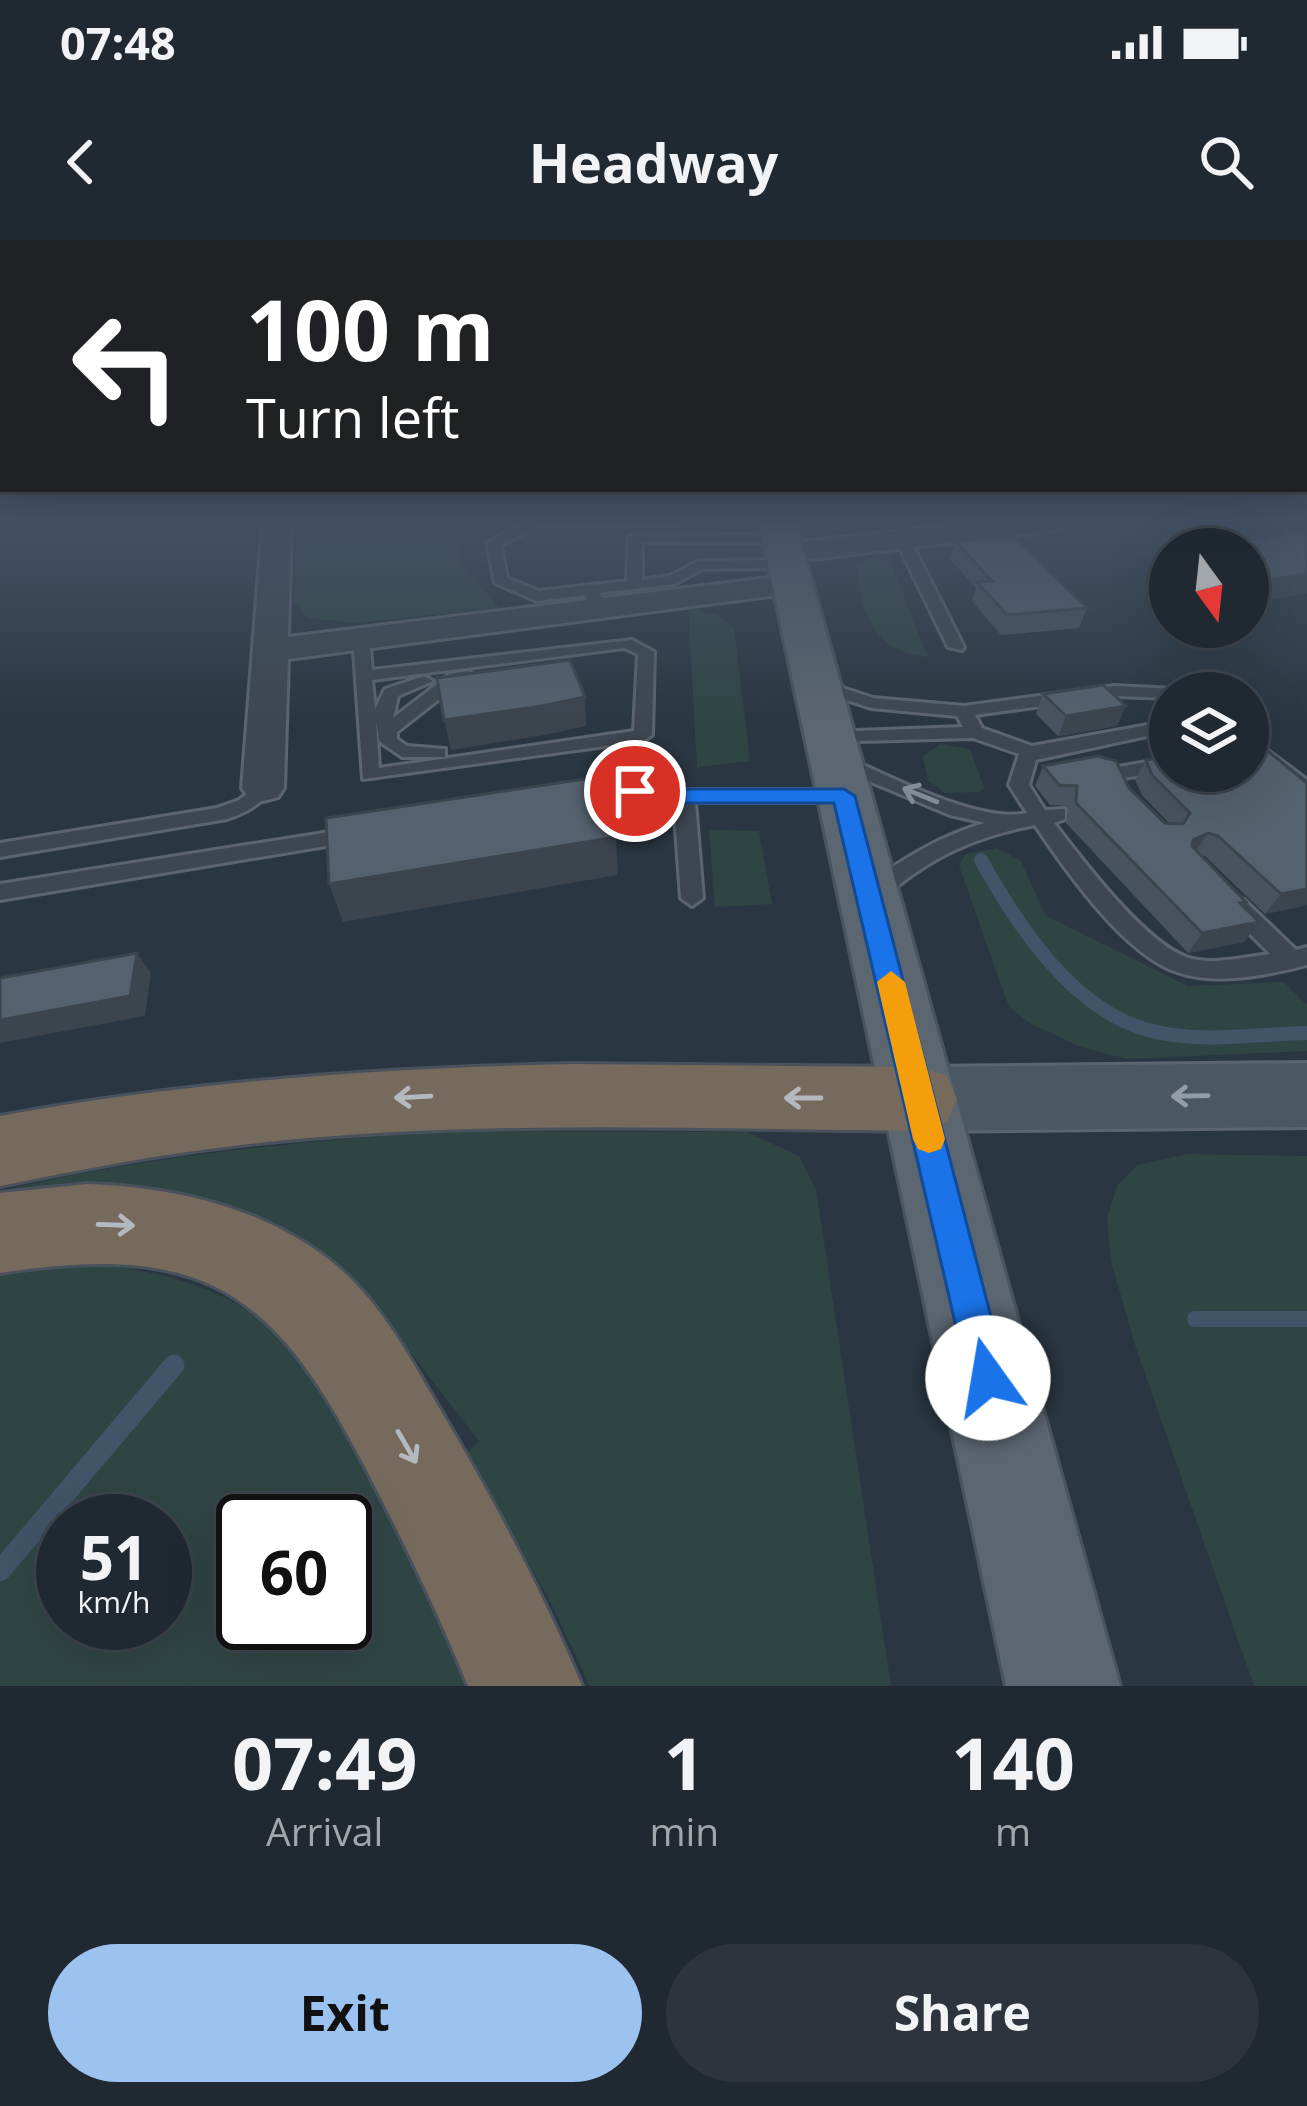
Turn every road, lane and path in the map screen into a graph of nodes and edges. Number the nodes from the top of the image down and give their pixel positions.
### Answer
1 (274, 588) edge
2 (520, 588) edge
3 (625, 588) edge
4 (643, 588) edge
5 (794, 588) edge
6 (927, 588) edge
7 (591, 602) junction
8 (361, 637) junction
9 (601, 646) junction
10 (956, 647) dead end
11 (272, 650) junction
12 (575, 650) junction
13 (362, 676) junction
14 (1149, 692) edge
15 (964, 711) junction
16 (643, 723) junction
17 (1149, 730) edge
18 (975, 732) junction
19 (831, 745) junction
20 (1029, 752) junction
21 (1269, 761) edge
22 (1073, 764) edge
23 (1149, 768) edge
24 (1096, 769) edge
25 (1118, 773) junction
26 (263, 788) joint
27 (1307, 790) edge
28 (684, 796) junction
29 (1129, 801) edge
30 (561, 802) edge
31 (1047, 816) junction
32 (1007, 821) junction
33 (374, 832) edge
34 (0, 850) edge
35 (0, 892) edge
36 (869, 894) junction
37 (1219, 897) edge
38 (692, 898) dead end
39 (1299, 958) edge
40 (1307, 1095) edge
41 (920, 1099) junction
42 (0, 1150) edge
43 (0, 1233) edge
44 (525, 1686) edge
45 (1063, 1686) edge

1 - 11 street
2 - 7 lane
3 - 7 lane
4 - 7 street
5 - 19 main road
6 - 10 lane
7 - 8 street
7 - 9 lane
8 - 11 street
8 - 13 lane
9 - 12 lane
9 - 16 lane
11 - 26 street
12 - 13 lane
12 - 16 lane
13 - 16 lane
14 - 15 lane
15 - 18 lane
15 - 19 lane
17 - 20 lane
18 - 19 lane
18 - 20 lane
19 - 28 lane
32 -> 19 lane
19 - 36 main road
20 - 22 lane
20 - 31 lane
21 - 27 lane
23 - 25 lane
24 - 25 lane
25 - 29 lane
26 - 34 lane
28 - 30 lane
28 - 38 lane
31 - 32 lane
31 - 39 lane
32 - 36 lane
33 - 35 lane
36 - 41 main road
37 - 39 lane
40 -> 41 street
41 -> 42 highway
41 - 45 main road
43 -> 44 highway

